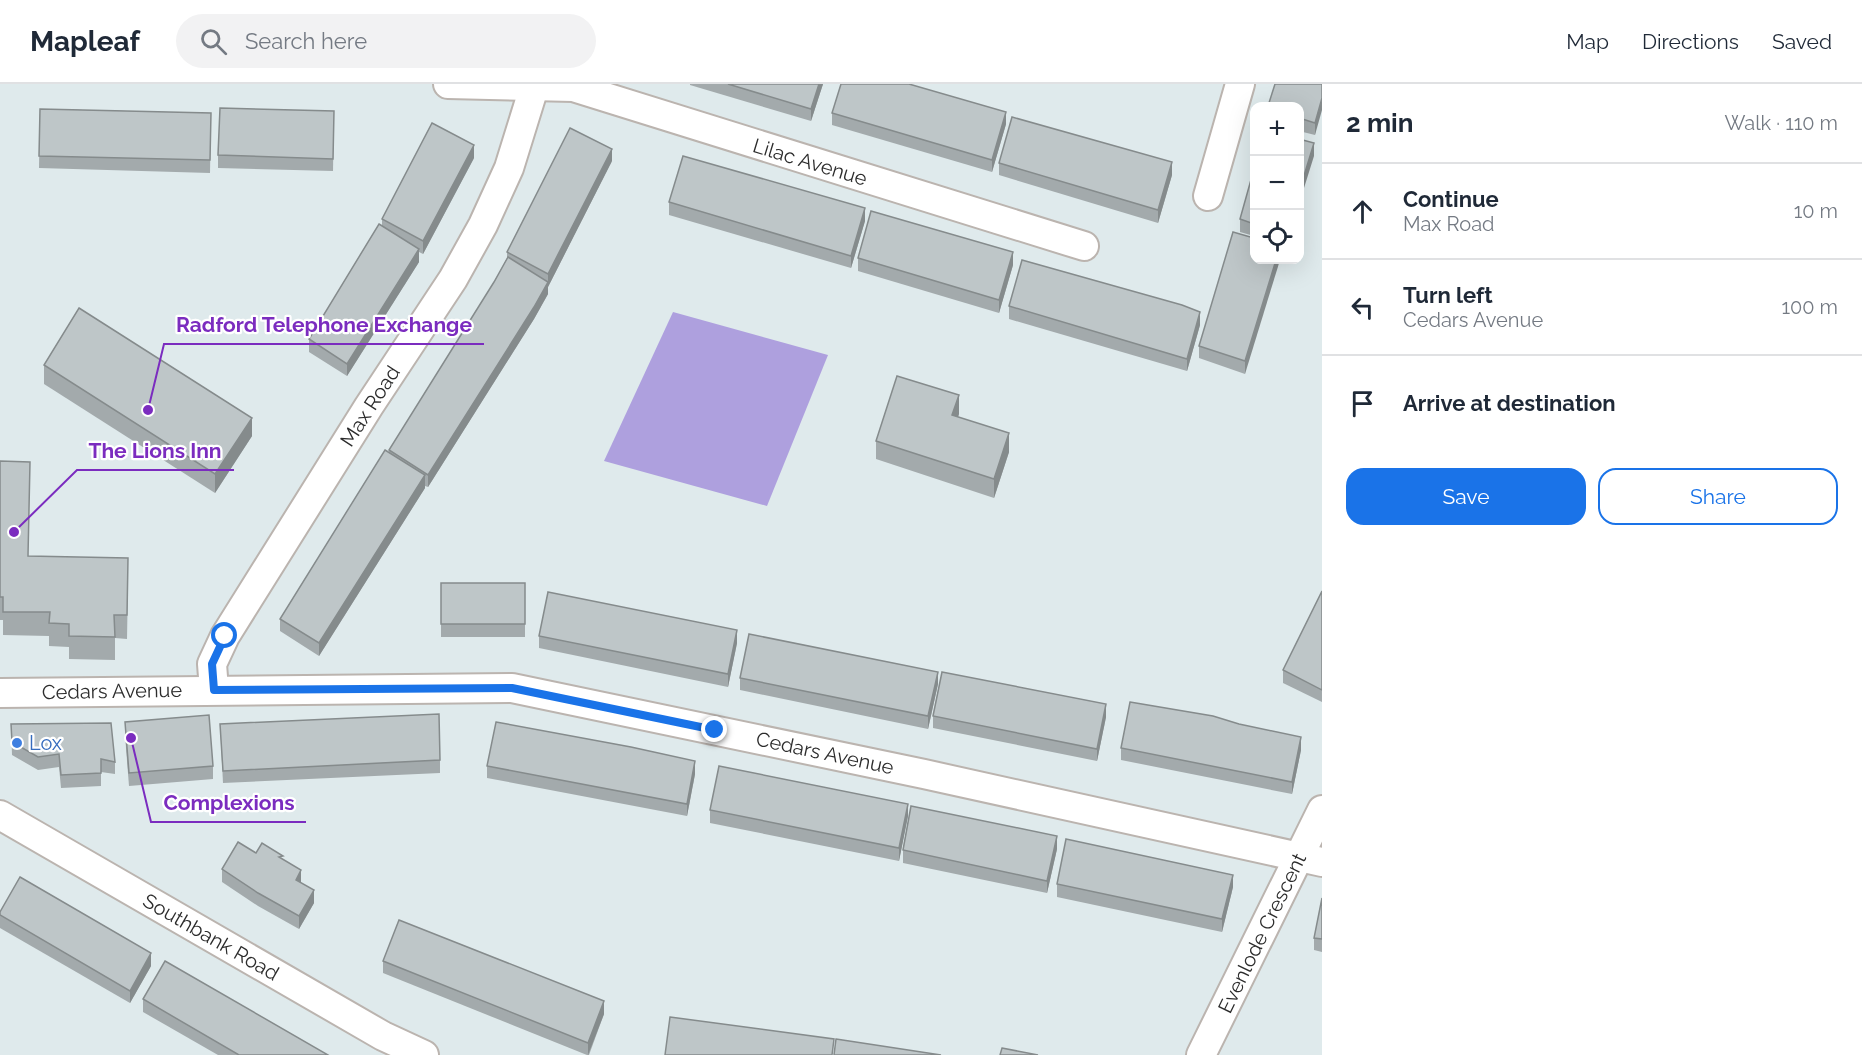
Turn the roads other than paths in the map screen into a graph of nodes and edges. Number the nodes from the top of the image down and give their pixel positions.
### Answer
1 (448, 84) edge
2 (1240, 84) edge
3 (534, 85) edge
4 (1208, 196) dead end
5 (1084, 246) dead end
6 (214, 690) junction
7 (0, 693) edge
8 (1322, 810) edge
9 (0, 815) edge
10 (1310, 860) edge
11 (424, 1055) edge
12 (1201, 1055) edge

1 - 3 street, Lilac Avenue
2 - 4 street
3 - 5 street, Lilac Avenue
3 - 6 street, Max Road
6 - 7 street, Cedars Avenue
6 - 10 street, Cedars Avenue
8 - 10 street, Evenlode Crescent
9 - 11 street, Southbank Road
10 - 12 street, Evenlode Crescent

